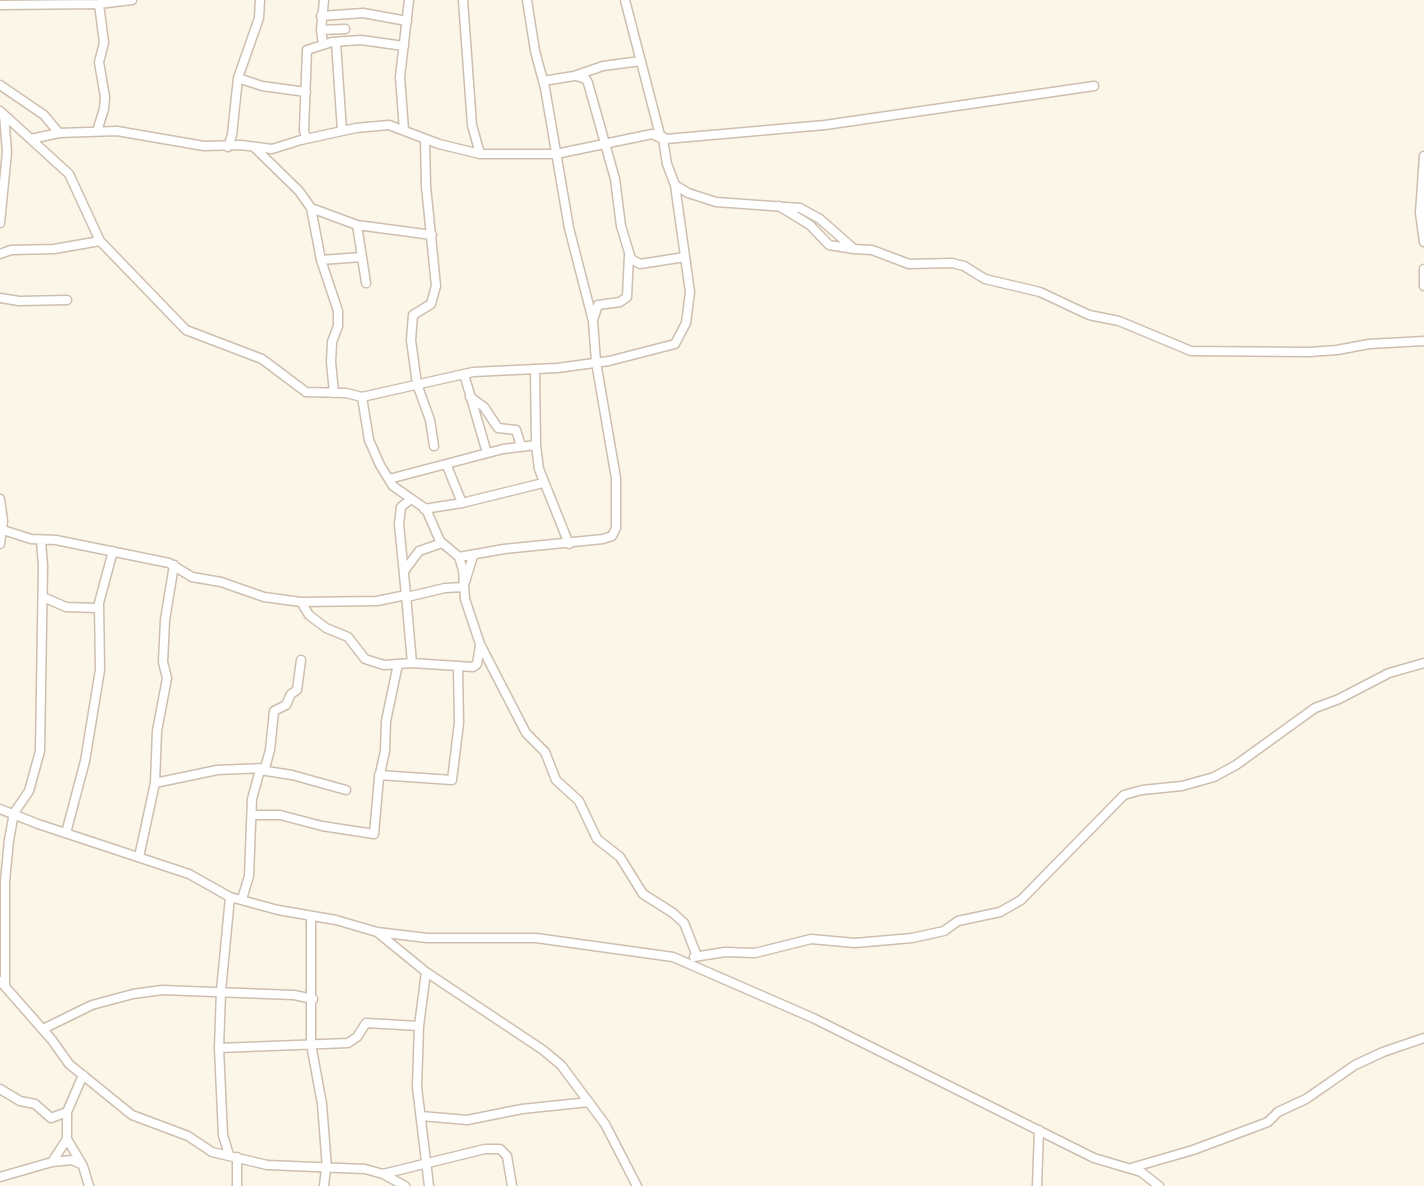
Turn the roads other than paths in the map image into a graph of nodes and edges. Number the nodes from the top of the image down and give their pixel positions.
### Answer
1 (132, 0) edge
2 (260, 0) edge
3 (324, 0) edge
4 (409, 0) edge
5 (463, 0) edge
6 (526, 0) edge
7 (625, 0) edge
8 (83, 2) edge
9 (99, 4) junction
10 (0, 5) edge
11 (321, 16) junction
12 (407, 21) junction
13 (345, 29) dead end
14 (321, 30) junction
15 (336, 42) junction
16 (323, 44) junction
17 (404, 46) junction
18 (641, 61) junction
19 (576, 76) junction
20 (238, 78) junction
21 (543, 81) junction
22 (0, 85) edge
23 (1094, 86) dead end
24 (306, 92) junction
25 (2, 113) edge
26 (404, 130) junction
27 (97, 131) junction
28 (342, 131) junction
29 (59, 133) junction
30 (660, 135) junction
31 (31, 139) junction
32 (306, 139) junction
33 (425, 140) junction
34 (605, 145) junction
35 (228, 147) junction
36 (255, 148) junction
37 (480, 154) junction
38 (556, 154) junction
39 (1424, 156) edge
40 (675, 185) junction
41 (779, 206) junction
42 (311, 208) junction
43 (0, 223) edge
44 (357, 225) junction
45 (432, 235) junction
46 (100, 241) junction
47 (1424, 242) edge
48 (854, 249) junction
49 (0, 254) edge
50 (630, 255) junction
51 (362, 257) junction
52 (685, 257) junction
53 (321, 260) junction
54 (1424, 269) edge
55 (366, 283) dead end
56 (1424, 286) edge
57 (0, 298) edge
58 (67, 300) dead end
59 (593, 321) junction
60 (1424, 341) edge
61 (596, 362) junction
62 (535, 369) junction
63 (464, 374) junction
64 (417, 384) junction
65 (334, 393) junction
66 (470, 396) junction
67 (362, 397) junction
68 (536, 445) junction
69 (434, 446) dead end
70 (521, 447) junction
71 (487, 453) junction
72 (447, 465) junction
73 (389, 478) junction
74 (543, 483) junction
75 (0, 499) edge
76 (411, 499) junction
77 (462, 503) junction
78 (424, 509) junction
79 (3, 530) junction
80 (41, 541) junction
81 (442, 543) junction
82 (0, 544) edge
83 (569, 544) junction
84 (113, 551) junction
85 (473, 556) junction
86 (459, 557) junction
87 (174, 565) junction
88 (405, 571) junction
89 (464, 585) junction
90 (407, 596) junction
91 (43, 597) junction
92 (301, 602) junction
93 (98, 608) junction
94 (480, 644) junction
95 (301, 660) dead end
96 (412, 663) junction
97 (1424, 663) edge
98 (398, 664) junction
99 (458, 667) junction
100 (258, 772) junction
101 (379, 775) junction
102 (155, 783) junction
103 (346, 790) dead end
104 (0, 809) edge
105 (14, 813) junction
106 (252, 815) junction
107 (66, 833) junction
108 (139, 857) junction
109 (230, 897) junction
110 (242, 899) junction
111 (311, 916) junction
112 (377, 932) junction
113 (697, 956) junction
114 (682, 960) junction
115 (426, 972) junction
116 (2, 983) edge
117 (221, 991) junction
118 (313, 999) junction
119 (419, 1026) junction
120 (43, 1029) junction
121 (1424, 1038) edge
122 (311, 1044) junction
123 (219, 1048) junction
124 (83, 1075) junction
125 (0, 1089) edge
126 (589, 1102) junction
127 (67, 1112) junction
128 (421, 1116) junction
129 (1039, 1130) junction
130 (67, 1140) junction
131 (233, 1156) junction
132 (52, 1161) junction
133 (426, 1162) junction
134 (81, 1164) junction
135 (327, 1168) junction
136 (1130, 1168) junction
137 (383, 1174) junction
138 (0, 1177) edge
139 (89, 1186) edge
140 (237, 1186) edge
141 (324, 1186) edge
142 (405, 1186) edge
143 (429, 1186) edge
144 (512, 1186) edge
145 (638, 1186) edge
146 (1036, 1186) edge
147 (1159, 1186) edge

1 - 9 street
2 - 20 street
3 - 11 street
4 - 12 street
5 - 37 street
6 - 21 street
7 - 18 street
8 - 9 street
8 - 10 street
9 - 27 street
11 - 12 street
11 - 14 street
12 - 17 street
13 - 14 street
14 - 16 street
15 - 16 street
15 - 17 street
15 - 28 street
16 - 24 street
17 - 26 street
18 - 19 street
18 - 30 street
19 - 21 street
19 - 34 street
20 - 24 street
20 - 35 street
21 - 38 street
22 - 29 street
23 - 30 street
24 - 32 street
25 - 31 street
25 - 43 street
26 - 28 street
26 - 33 street
27 - 29 street
27 - 35 street
28 - 32 street
29 - 31 street
30 - 34 street
30 - 40 street
31 - 46 street
32 - 36 street
33 - 37 street
33 - 45 street
34 - 38 street
34 - 50 street
35 - 36 street
36 - 42 street
37 - 38 street
38 - 59 street
39 - 47 street
40 - 41 street
40 - 52 street
41 - 48 street
41 - 48 street
42 - 44 street
42 - 53 street
44 - 45 street
44 - 51 street
45 - 64 street
46 - 49 street
46 - 65 street
48 - 60 street
50 - 52 street
50 - 59 street
51 - 53 street
51 - 55 street
52 - 61 street
53 - 65 street
54 - 56 street
57 - 58 street
59 - 61 street
61 - 62 street
61 - 83 street
62 - 63 street
62 - 68 street
63 - 64 street
63 - 66 street
64 - 67 street
64 - 69 street
65 - 67 street
66 - 70 street
66 - 71 street
67 - 73 street
68 - 70 street
68 - 74 street
70 - 71 street
71 - 72 street
72 - 73 street
72 - 77 street
73 - 76 street
74 - 77 street
74 - 83 street
75 - 79 street
76 - 78 street
76 - 88 street
77 - 78 street
78 - 81 street
79 - 80 street
79 - 82 street
80 - 84 street
80 - 91 street
81 - 86 street
81 - 88 street
83 - 85 street
84 - 87 street
84 - 93 street
85 - 86 street
85 - 89 street
86 - 89 street
87 - 92 street
87 - 102 street
88 - 90 street
89 - 90 street
89 - 94 street
90 - 92 street
90 - 96 street
91 - 93 street
91 - 105 street
92 - 98 street
93 - 107 street
94 - 99 street
94 - 113 street
95 - 100 street
96 - 98 street
96 - 99 street
97 - 113 street
98 - 101 street
99 - 101 street
100 - 102 street
100 - 103 street
100 - 106 street
101 - 106 street
102 - 108 street
104 - 105 street
105 - 107 street
105 - 116 street
106 - 110 street
107 - 108 street
108 - 109 street
109 - 110 street
109 - 117 street
110 - 111 street
111 - 112 street
111 - 118 street
112 - 114 street
112 - 115 street
113 - 114 street
114 - 129 street
115 - 119 street
115 - 126 street
116 - 120 street
117 - 118 street
117 - 120 street
117 - 123 street
118 - 122 street
119 - 122 street
119 - 128 street
120 - 124 street
121 - 136 street
122 - 123 street
122 - 135 street
123 - 131 street
124 - 127 street
124 - 131 street
125 - 127 street
126 - 128 street
126 - 145 street
127 - 130 street
128 - 133 street
129 - 136 street
129 - 146 street
130 - 132 street
130 - 134 street
131 - 135 street
131 - 140 street
132 - 134 street
132 - 138 street
133 - 137 street
133 - 143 street
133 - 144 street
134 - 139 street
135 - 137 street
135 - 141 street
136 - 147 street
137 - 142 street

